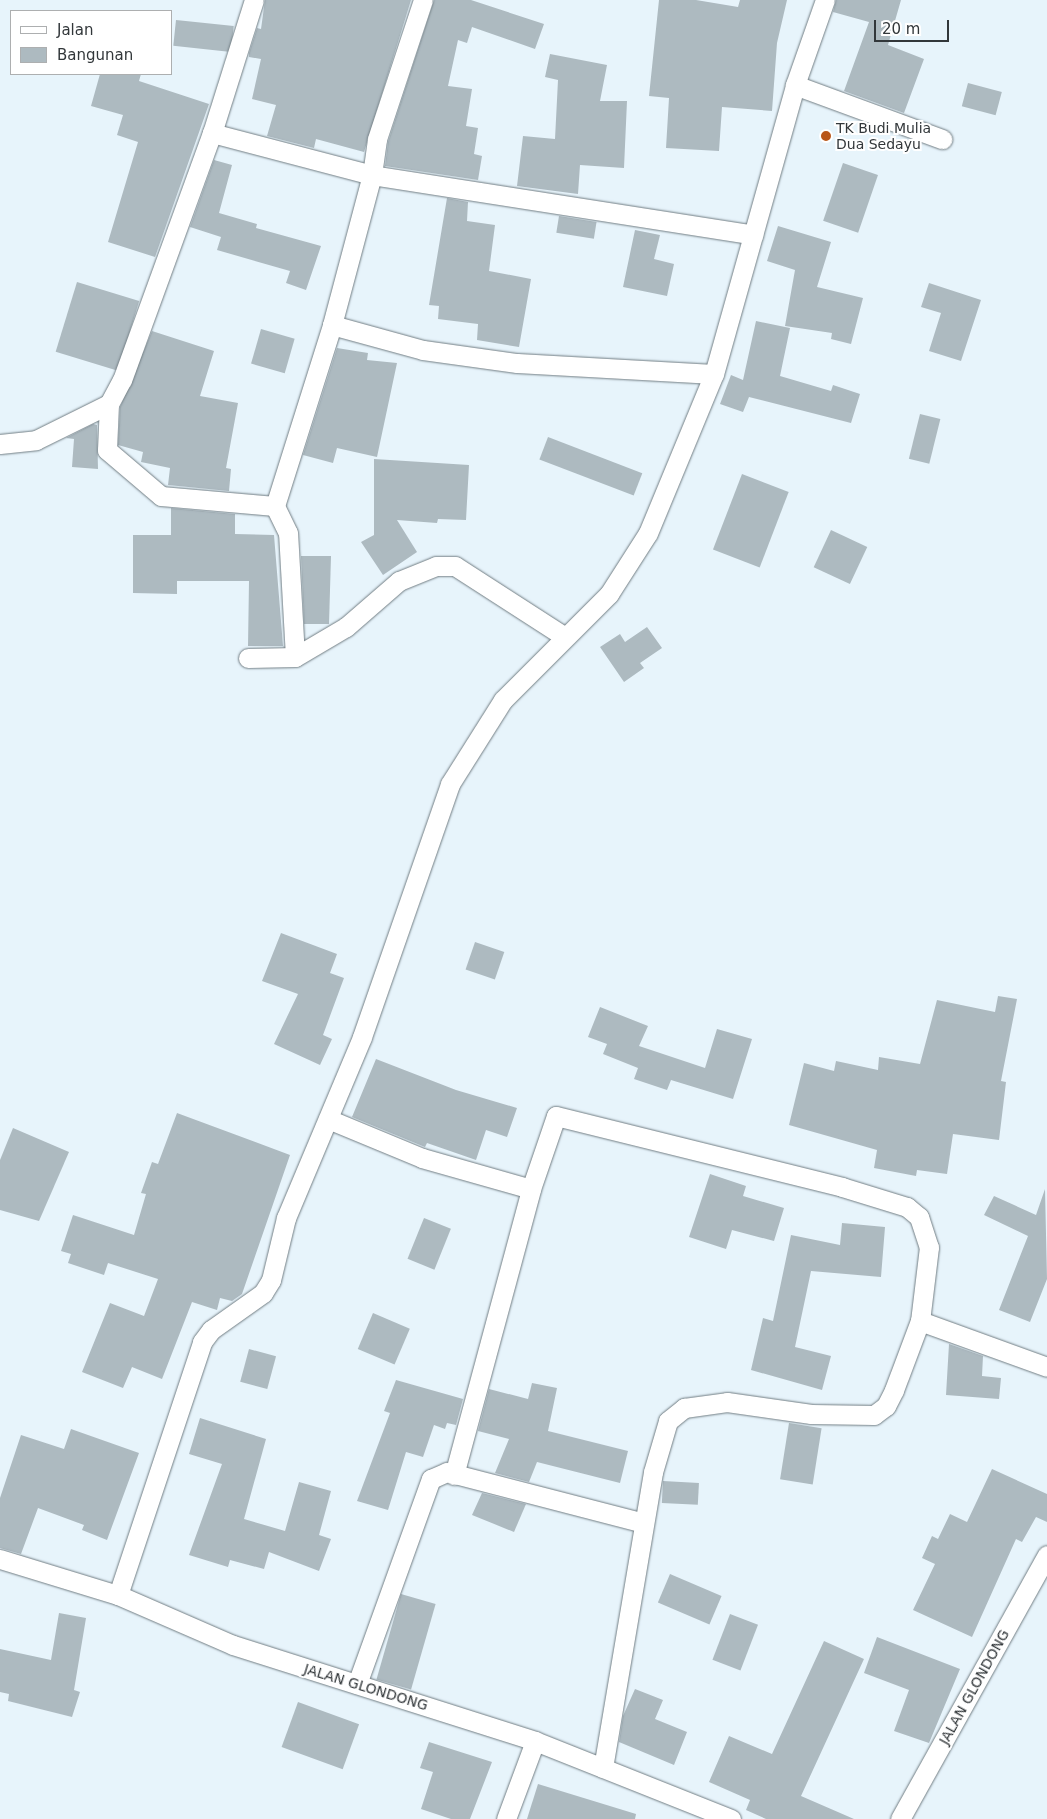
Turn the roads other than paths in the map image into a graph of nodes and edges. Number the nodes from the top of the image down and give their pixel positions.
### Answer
1 (254, 0) edge
2 (423, 0) edge
3 (824, 0) edge
4 (795, 85) junction
5 (212, 133) junction
6 (942, 139) dead end
7 (372, 175) junction
8 (753, 235) junction
9 (332, 325) junction
10 (714, 374) junction
11 (109, 404) junction
12 (0, 444) edge
13 (275, 506) junction
14 (564, 637) junction
15 (295, 657) junction
16 (248, 658) dead end
17 (328, 1119) junction
18 (531, 1189) junction
19 (920, 1321) junction
20 (1047, 1367) edge
21 (454, 1475) junction
22 (644, 1523) junction
23 (1047, 1555) edge
24 (0, 1559) edge
25 (118, 1595) junction
26 (357, 1684) junction
27 (535, 1741) junction
28 (602, 1768) junction
29 (506, 1819) edge
30 (732, 1819) edge
31 (900, 1819) edge

1 - 5 street
2 - 7 street
3 - 4 street
4 - 6 street
4 - 8 street
5 - 7 street
5 - 11 street
7 - 8 street
7 - 9 street
8 - 10 street
9 - 10 street
9 - 13 street
10 - 14 street
11 - 12 street
11 - 13 street
13 - 15 street
14 - 15 street
14 - 17 street
15 - 16 street
17 - 18 street
17 - 25 street
18 - 19 street
18 - 21 street
19 - 20 street
19 - 22 street
21 - 22 street
21 - 26 street
22 - 28 street
23 - 31 street, JALAN GLONDONG
24 - 25 street, JALAN GLONDONG
25 - 26 street, JALAN GLONDONG
26 - 27 street, JALAN GLONDONG
27 - 28 street, JALAN GLONDONG
27 - 29 street
28 - 30 street, JALAN GLONDONG

